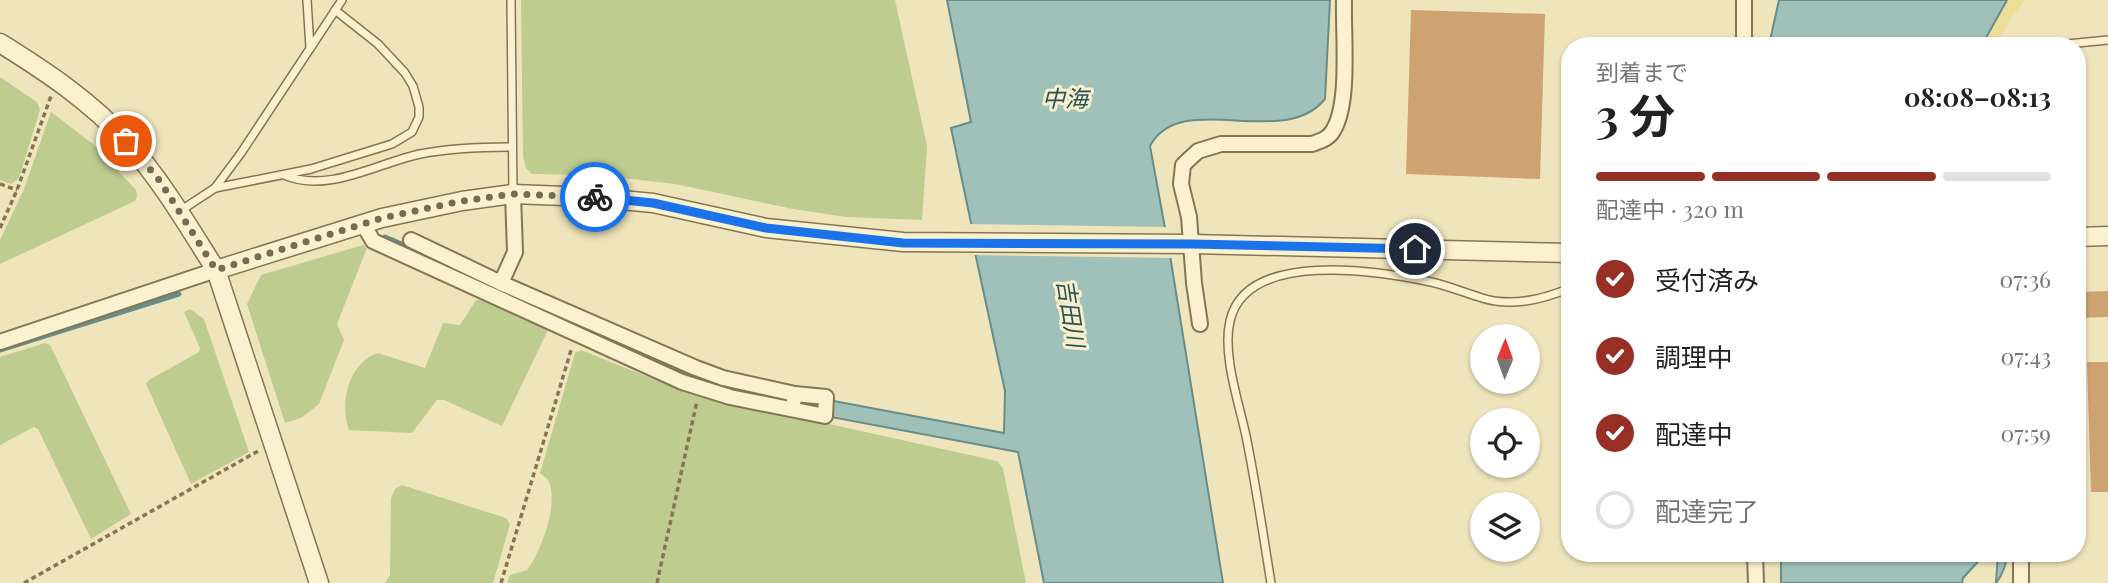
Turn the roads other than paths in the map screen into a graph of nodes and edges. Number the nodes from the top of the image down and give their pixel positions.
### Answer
1 (307, 0) edge
2 (342, 0) edge
3 (511, 0) edge
4 (1344, 0) edge
5 (1744, 0) edge
6 (335, 10) junction
7 (1744, 37) edge
8 (2108, 40) edge
9 (2086, 42) edge
10 (0, 43) edge
11 (310, 48) junction
12 (512, 147) junction
13 (283, 175) junction
14 (215, 188) junction
15 (513, 194) junction
16 (180, 211) junction
17 (363, 224) junction
18 (2108, 236) edge
19 (2086, 237) edge
20 (411, 240) dead end
21 (1183, 244) junction
22 (1561, 253) edge
23 (216, 270) junction
24 (500, 283) junction
25 (1561, 291) edge
26 (582, 320) junction
27 (1200, 324) dead end
28 (576, 334) junction
29 (0, 342) edge
30 (793, 401) junction
31 (826, 404) dead end
32 (1755, 562) edge
33 (2021, 562) edge
34 (319, 583) edge
35 (1271, 583) edge
36 (1756, 583) edge
37 (2021, 583) edge

1 - 11 lane
2 - 6 lane
3 - 12 lane
4 - 21 street
5 - 7 street
6 - 11 lane
6 - 13 lane
8 - 9 lane
10 - 16 street
11 - 14 lane
12 - 13 lane
12 - 15 lane
13 - 14 lane
14 - 16 lane
15 - 17 street
15 - 21 street
15 - 24 street
16 - 23 street
17 - 23 street
17 - 28 street
18 - 19 street
20 - 24 street
21 - 22 street
21 - 27 street
23 - 29 street
23 - 34 street
24 - 26 street
25 - 35 lane
26 - 28 street
26 - 30 street
28 - 30 street
30 - 31 street
32 - 36 street
33 - 37 street

